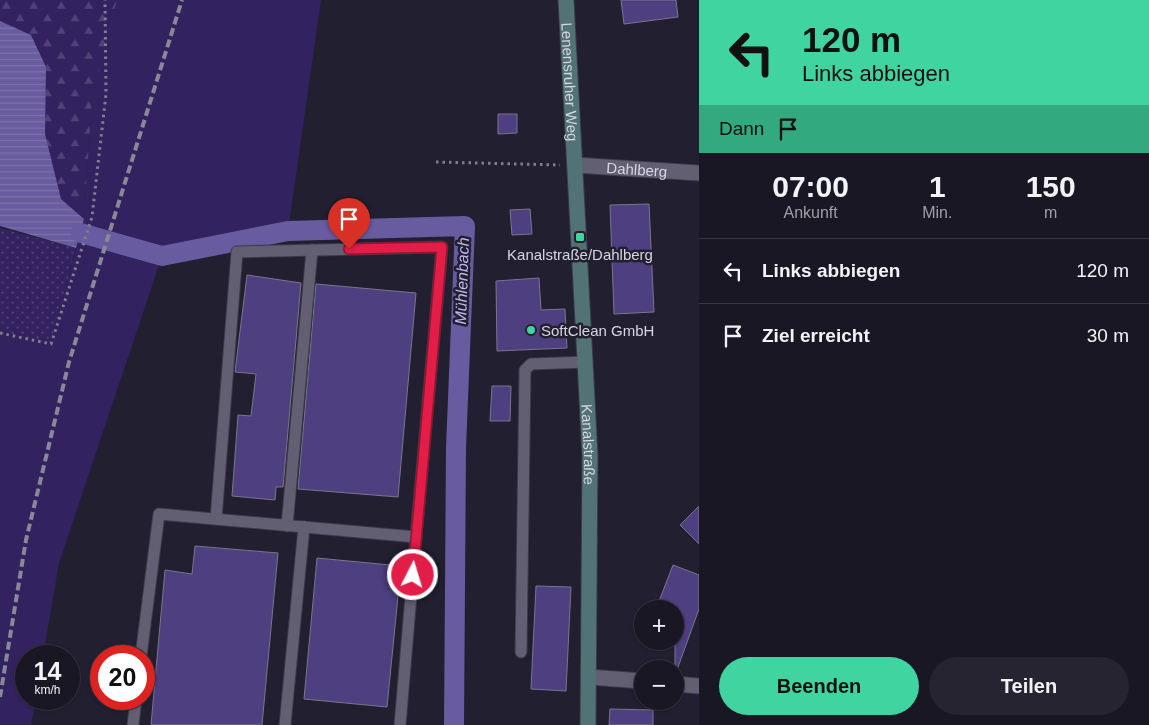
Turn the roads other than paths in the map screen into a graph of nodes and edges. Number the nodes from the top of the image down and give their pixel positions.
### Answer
1 (566, 0) edge
2 (575, 165) junction
3 (699, 173) edge
4 (312, 250) junction
5 (586, 362) junction
6 (216, 519) junction
7 (287, 526) junction
8 (304, 527) junction
9 (416, 537) junction
10 (142, 645) edge
11 (521, 652) dead end
12 (589, 677) junction
13 (634, 680) edge
14 (684, 685) edge
15 (699, 686) edge
16 (135, 710) edge
17 (133, 725) edge
18 (285, 725) edge
19 (400, 725) edge
20 (588, 725) edge

1 - 2 street, Lenensruher Weg
2 - 3 street, Dahlberg
2 - 5 street, Kanalstraße
4 - 6 lane
4 - 7 lane
4 - 9 lane
5 - 11 lane
5 - 12 street, Kanalstraße
6 - 7 lane
6 - 10 lane
7 - 8 lane
8 - 9 lane
8 - 18 lane
9 - 19 lane
12 - 13 street
12 - 20 street, Kanalstraße
14 - 15 street
16 - 17 lane

